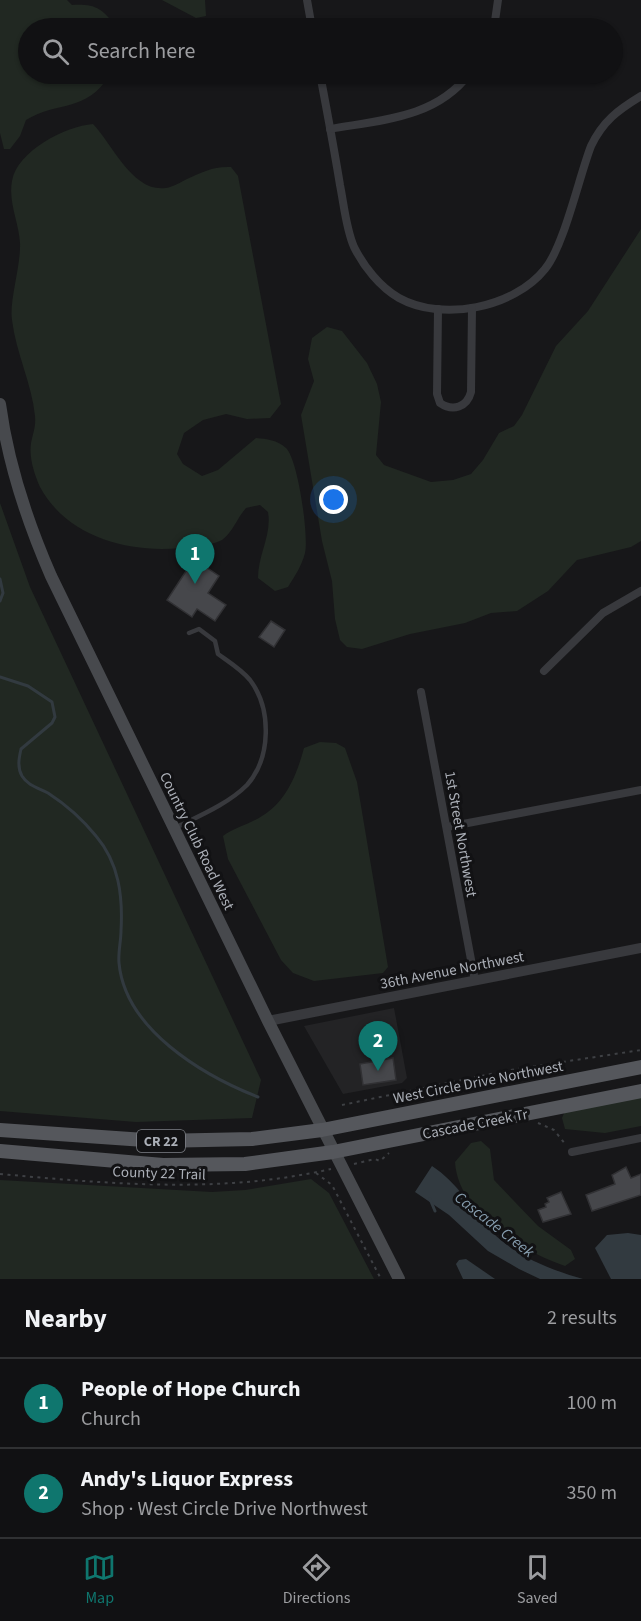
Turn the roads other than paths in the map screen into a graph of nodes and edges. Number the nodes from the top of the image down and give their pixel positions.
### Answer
1 (307, 0) edge
2 (498, 0) edge
3 (310, 18) edge
4 (495, 18) edge
5 (322, 84) edge
6 (460, 84) edge
7 (641, 96) edge
8 (330, 129) junction
9 (472, 308) junction
10 (438, 309) junction
11 (0, 404) edge
12 (641, 591) edge
13 (189, 633) dead end
14 (544, 670) dead end
15 (421, 692) dead end
16 (641, 790) edge
17 (447, 827) junction
18 (174, 828) junction
19 (641, 948) edge
20 (475, 981) junction
21 (268, 1021) junction
22 (641, 1066) edge
23 (641, 1091) edge
24 (0, 1130) edge
25 (322, 1130) junction
26 (641, 1138) edge
27 (0, 1151) edge
28 (333, 1152) junction
29 (572, 1152) road end
30 (399, 1279) edge

1 - 3 street
2 - 4 street
5 - 8 street
6 - 8 street
7 - 9 street
8 - 10 street
9 - 10 street
9 - 10 street
11 - 18 main road, Country Club Road West
12 - 14 street
13 - 18 lane
15 - 17 street, 1st Street Northwest
16 - 17 street
17 - 20 street, 1st Street Northwest
18 - 21 main road, Country Club Road West
19 - 20 street, 36th Avenue Northwest
20 - 21 street, 36th Avenue Northwest
21 - 25 main road, Country Club Road West
22 - 25 main road, West Circle Drive Northwest / CR 22
23 - 28 main road, CR 22
24 - 25 main road, CR 22
25 - 28 main road, Country Club Road West
26 - 29 street
27 - 28 main road, CR 22
28 - 30 main road, Country Club Road West

